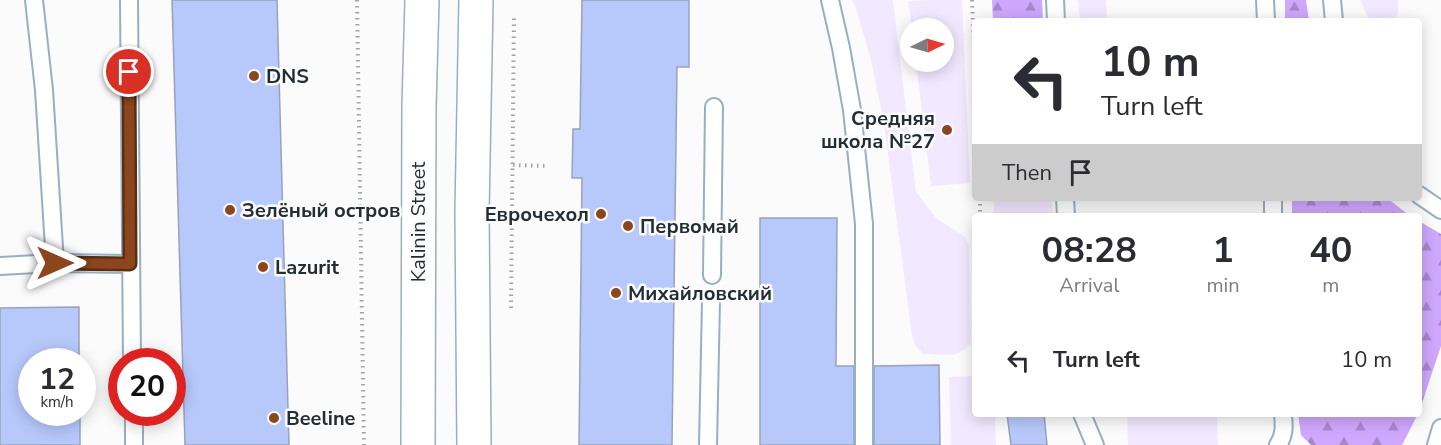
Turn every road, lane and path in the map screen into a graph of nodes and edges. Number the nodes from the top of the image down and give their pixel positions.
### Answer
1 (34, 0) edge
2 (129, 0) edge
3 (357, 0) edge
4 (422, 0) edge
5 (476, 0) edge
6 (830, 0) edge
7 (972, 0) edge
8 (1054, 0) edge
9 (1265, 0) edge
10 (1332, 0) edge
11 (514, 12) dead end
12 (973, 18) edge
13 (1056, 18) edge
14 (1266, 18) edge
15 (1334, 18) edge
16 (714, 107) dead end
17 (513, 165) junction
18 (548, 166) dead end
19 (1422, 197) edge
20 (1441, 210) edge
21 (55, 263) junction
22 (130, 264) junction
23 (0, 266) edge
24 (712, 275) dead end
25 (711, 302) dead end
26 (511, 317) dead end
27 (132, 348) edge
28 (1083, 417) edge
29 (1283, 417) edge
30 (134, 426) edge
31 (1441, 428) edge
32 (134, 445) edge
33 (364, 445) edge
34 (418, 445) edge
35 (474, 445) edge
36 (708, 445) edge
37 (864, 445) edge
38 (1095, 445) edge
39 (1278, 445) edge
40 (1436, 445) edge

1 - 21 lane
2 - 22 lane
3 - 33 path
4 - 34 highway, Kalinin Street
5 - 35 highway
6 - 37 lane
7 - 12 path
8 - 13 lane
9 - 14 lane
10 - 15 lane
11 - 17 path
16 - 24 lane
17 - 18 path
17 - 26 path
19 - 20 lane
21 - 22 lane
21 - 23 lane
22 - 27 lane
25 - 36 lane
28 - 38 lane
29 - 39 lane
30 - 32 lane
31 - 40 lane

